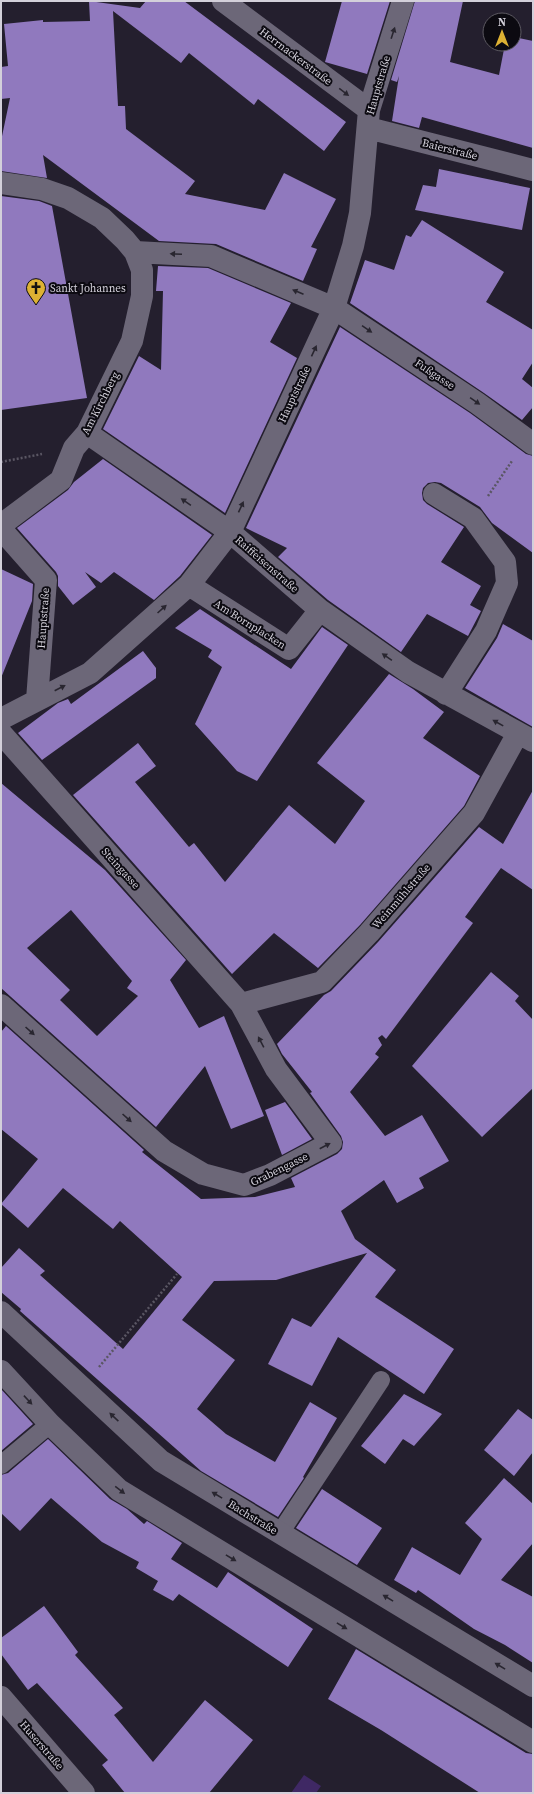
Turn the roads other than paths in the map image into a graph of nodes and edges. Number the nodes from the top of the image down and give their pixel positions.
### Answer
1 (224, 1) edge
2 (403, 1) edge
3 (368, 119) junction
4 (533, 170) edge
5 (1, 183) edge
6 (135, 252) junction
7 (334, 308) junction
8 (81, 441) junction
9 (530, 442) edge
10 (434, 494) dead end
11 (1, 525) edge
12 (1, 529) edge
13 (230, 532) junction
14 (189, 585) junction
15 (320, 610) junction
16 (446, 694) junction
17 (36, 700) junction
18 (1, 719) edge
19 (1, 733) edge
20 (525, 737) edge
21 (241, 1004) junction
22 (1, 1005) edge
23 (1, 1312) edge
24 (1, 1371) edge
25 (380, 1380) dead end
26 (50, 1424) junction
27 (1, 1465) edge
28 (280, 1533) junction
29 (533, 1686) edge
30 (1, 1697) edge
31 (533, 1742) edge
32 (84, 1793) edge

1 -> 3 street, Herrnackerstraße
3 -> 2 street, Hauptstraße
3 - 4 street, Baierstraße
3 - 7 street, Hauptstraße
5 - 6 street, Am Kirchberg
7 -> 6 street
6 - 8 street, Am Kirchberg
7 -> 9 street, Fußgasse
13 -> 7 street, Hauptstraße
8 - 11 street, Am Kirchberg
13 -> 8 street, Raiffeisenstraße
10 - 16 street
12 - 17 street, Hauptstraße
13 - 14 street, Hauptstraße
13 - 15 street, Raiffeisenstraße
14 - 15 street, Am Bornplacken
17 -> 14 street, Hauptstraße
16 -> 15 street, Raiffeisenstraße
20 -> 16 street, Raiffeisenstraße
17 - 18 street, Hauptstraße
19 - 21 street, Steingasse
20 - 21 street, Weinmühlstraße
22 -> 21 street, Grabengasse
28 -> 23 street, Bachstraße
24 -> 26 street
25 - 28 lane
26 - 27 lane
26 -> 31 street
29 -> 28 street, Bachstraße
30 - 32 street, Huserstraße

